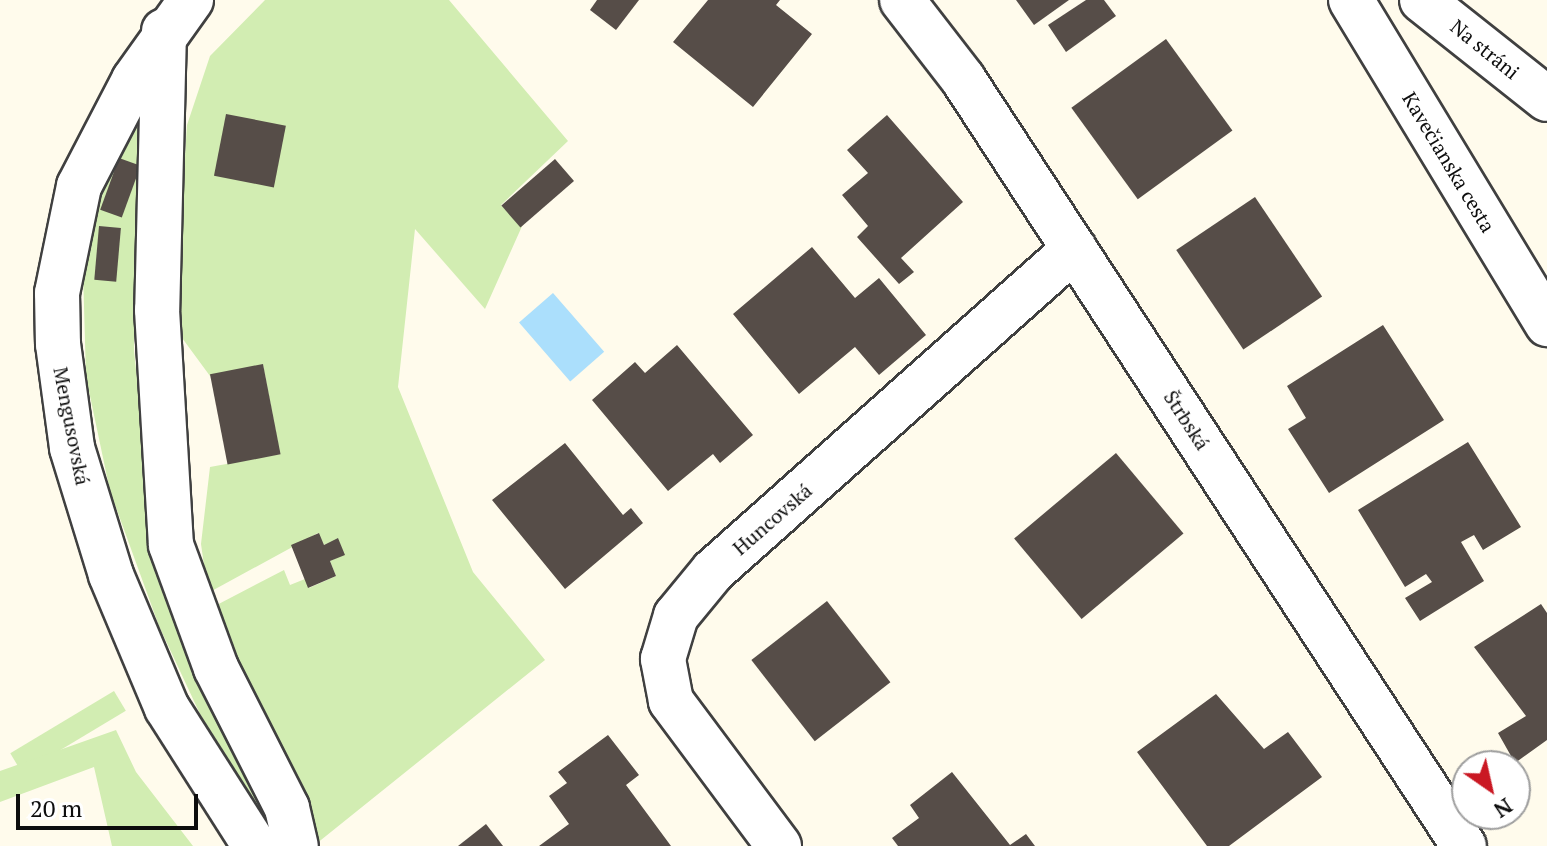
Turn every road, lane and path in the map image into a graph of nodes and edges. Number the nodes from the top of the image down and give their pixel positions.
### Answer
1 (902, 0) edge
2 (1351, 0) edge
3 (1431, 6) edge
4 (178, 16) edge
5 (1547, 99) edge
6 (1075, 249) junction
7 (1547, 324) edge
8 (255, 846) edge
9 (296, 846) edge
10 (779, 846) edge
11 (1464, 846) edge

1 - 6 street, Štrbská
2 - 7 street, Kavečianska cesta
3 - 5 street, Na stráni
4 - 8 street, Mengusovská
4 - 9 street
6 - 10 street, Huncovská
6 - 11 street, Štrbská

